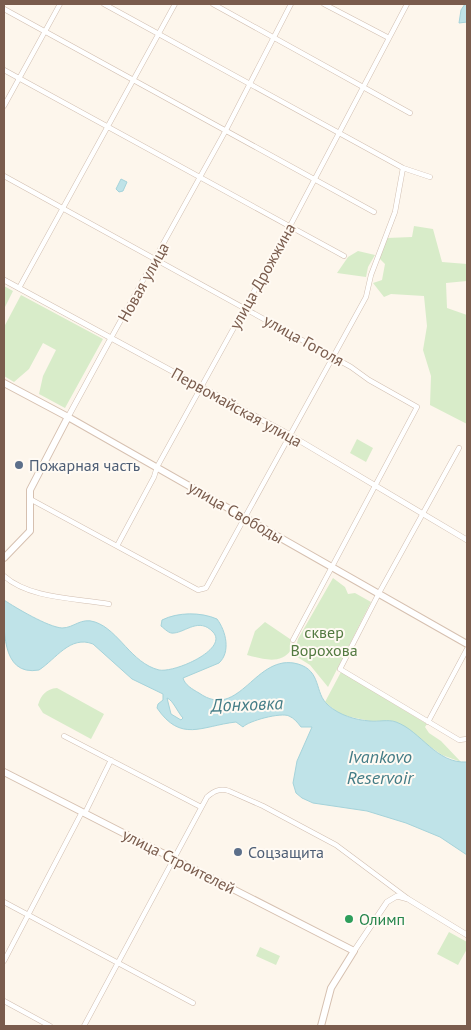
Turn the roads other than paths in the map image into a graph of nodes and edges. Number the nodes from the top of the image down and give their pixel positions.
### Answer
1 (60, 4) edge
2 (104, 4) edge
3 (175, 4) edge
4 (213, 4) edge
5 (291, 4) edge
6 (324, 4) edge
7 (407, 4) edge
8 (4, 9) edge
9 (44, 32) junction
10 (158, 33) junction
11 (273, 37) junction
12 (390, 38) junction
13 (4, 70) edge
14 (19, 78) junction
15 (133, 80) junction
16 (249, 84) junction
17 (364, 86) junction
18 (4, 106) edge
19 (410, 113) dead end
20 (107, 127) junction
21 (226, 130) junction
22 (339, 133) junction
23 (403, 168) junction
24 (4, 176) edge
25 (200, 177) junction
26 (430, 177) dead end
27 (314, 179) junction
28 (64, 207) junction
29 (374, 212) dead end
30 (290, 226) junction
31 (344, 256) dead end
32 (156, 259) junction
33 (4, 280) edge
34 (19, 288) junction
35 (245, 307) junction
36 (112, 338) junction
37 (334, 357) junction
38 (4, 383) edge
39 (201, 386) junction
40 (68, 417) junction
41 (290, 435) junction
42 (459, 448) dead end
43 (156, 467) junction
44 (376, 486) junction
45 (29, 498) junction
46 (423, 515) junction
47 (246, 518) junction
48 (467, 540) edge
49 (117, 546) junction
50 (4, 558) edge
51 (333, 567) junction
52 (4, 576) edge
53 (379, 593) junction
54 (109, 604) dead end
55 (293, 640) dead end
56 (467, 644) edge
57 (467, 649) edge
58 (428, 722) junction
59 (64, 736) dead end
60 (467, 739) edge
61 (111, 760) junction
62 (4, 772) edge
63 (202, 807) junction
64 (83, 812) junction
65 (173, 859) junction
66 (408, 899) junction
67 (4, 902) edge
68 (29, 915) junction
69 (467, 935) edge
70 (354, 951) junction
71 (4, 961) edge
72 (118, 964) junction
73 (4, 1001) edge
74 (193, 1003) dead end
75 (50, 1026) edge
76 (84, 1026) edge
77 (321, 1026) edge

1 - 9 street
2 - 10 street
3 - 10 street
4 - 11 street
5 - 11 street, Новая улица
6 - 12 street
7 - 12 street, улица Дрожжина
8 - 9 street
9 - 14 street
9 - 15 street
10 - 15 street
10 - 16 street
11 - 16 street, Новая улица
11 - 17 street
12 - 17 street, улица Дрожжина
13 - 14 street
14 - 18 street
14 - 20 street
15 - 20 street
15 - 21 street
16 - 21 street, Новая улица
16 - 22 street
17 - 19 street
17 - 22 street, улица Дрожжина
20 - 25 street
20 - 28 street
21 - 25 street, Новая улица
21 - 27 street
22 - 23 street
22 - 27 street, улица Дрожжина
23 - 26 street
23 - 37 street
24 - 28 street, улица Гоголя
25 - 30 street
25 - 32 street, Новая улица
27 - 29 street
27 - 30 street, улица Дрожжина
28 - 32 street, улица Гоголя
28 - 34 street
30 - 31 street
30 - 35 street, улица Дрожжина
32 - 35 street, улица Гоголя
32 - 36 street, Новая улица
33 - 34 street, Первомайская улица
34 - 36 street, Первомайская улица
35 - 37 street, улица Гоголя
35 - 39 street, улица Дрожжина
36 - 39 street, Первомайская улица
36 - 40 street, Новая улица
37 - 41 street
37 - 44 street, улица Гоголя
38 - 40 main road, улица Свободы
39 - 41 street, Первомайская улица
39 - 43 street, улица Дрожжина
40 - 43 main road, улица Свободы
40 - 45 main road, Новая улица
41 - 44 street, Первомайская улица
41 - 47 street
42 - 46 street
43 - 47 main road, улица Свободы
43 - 49 street, улица Дрожжина
44 - 46 street, Первомайская улица
44 - 51 street
45 - 49 street
45 - 50 main road, Новая улица
46 - 48 street, Первомайская улица
46 - 53 street
47 - 49 street
47 - 51 main road, улица Свободы
51 - 53 main road, улица Свободы
51 - 55 street
52 - 54 street
53 - 56 main road, улица Свободы
53 - 58 street
57 - 58 street
58 - 60 street
59 - 61 street
61 - 63 street
61 - 64 street
62 - 64 main road, улица Строителей
63 - 65 street
63 - 66 street
64 - 65 main road, улица Строителей
64 - 68 street
65 - 70 main road, улица Строителей
65 - 72 street
66 - 69 street
66 - 70 street
67 - 68 street
68 - 71 street
68 - 72 street
70 - 77 main road
72 - 74 street
72 - 76 street
73 - 75 street

